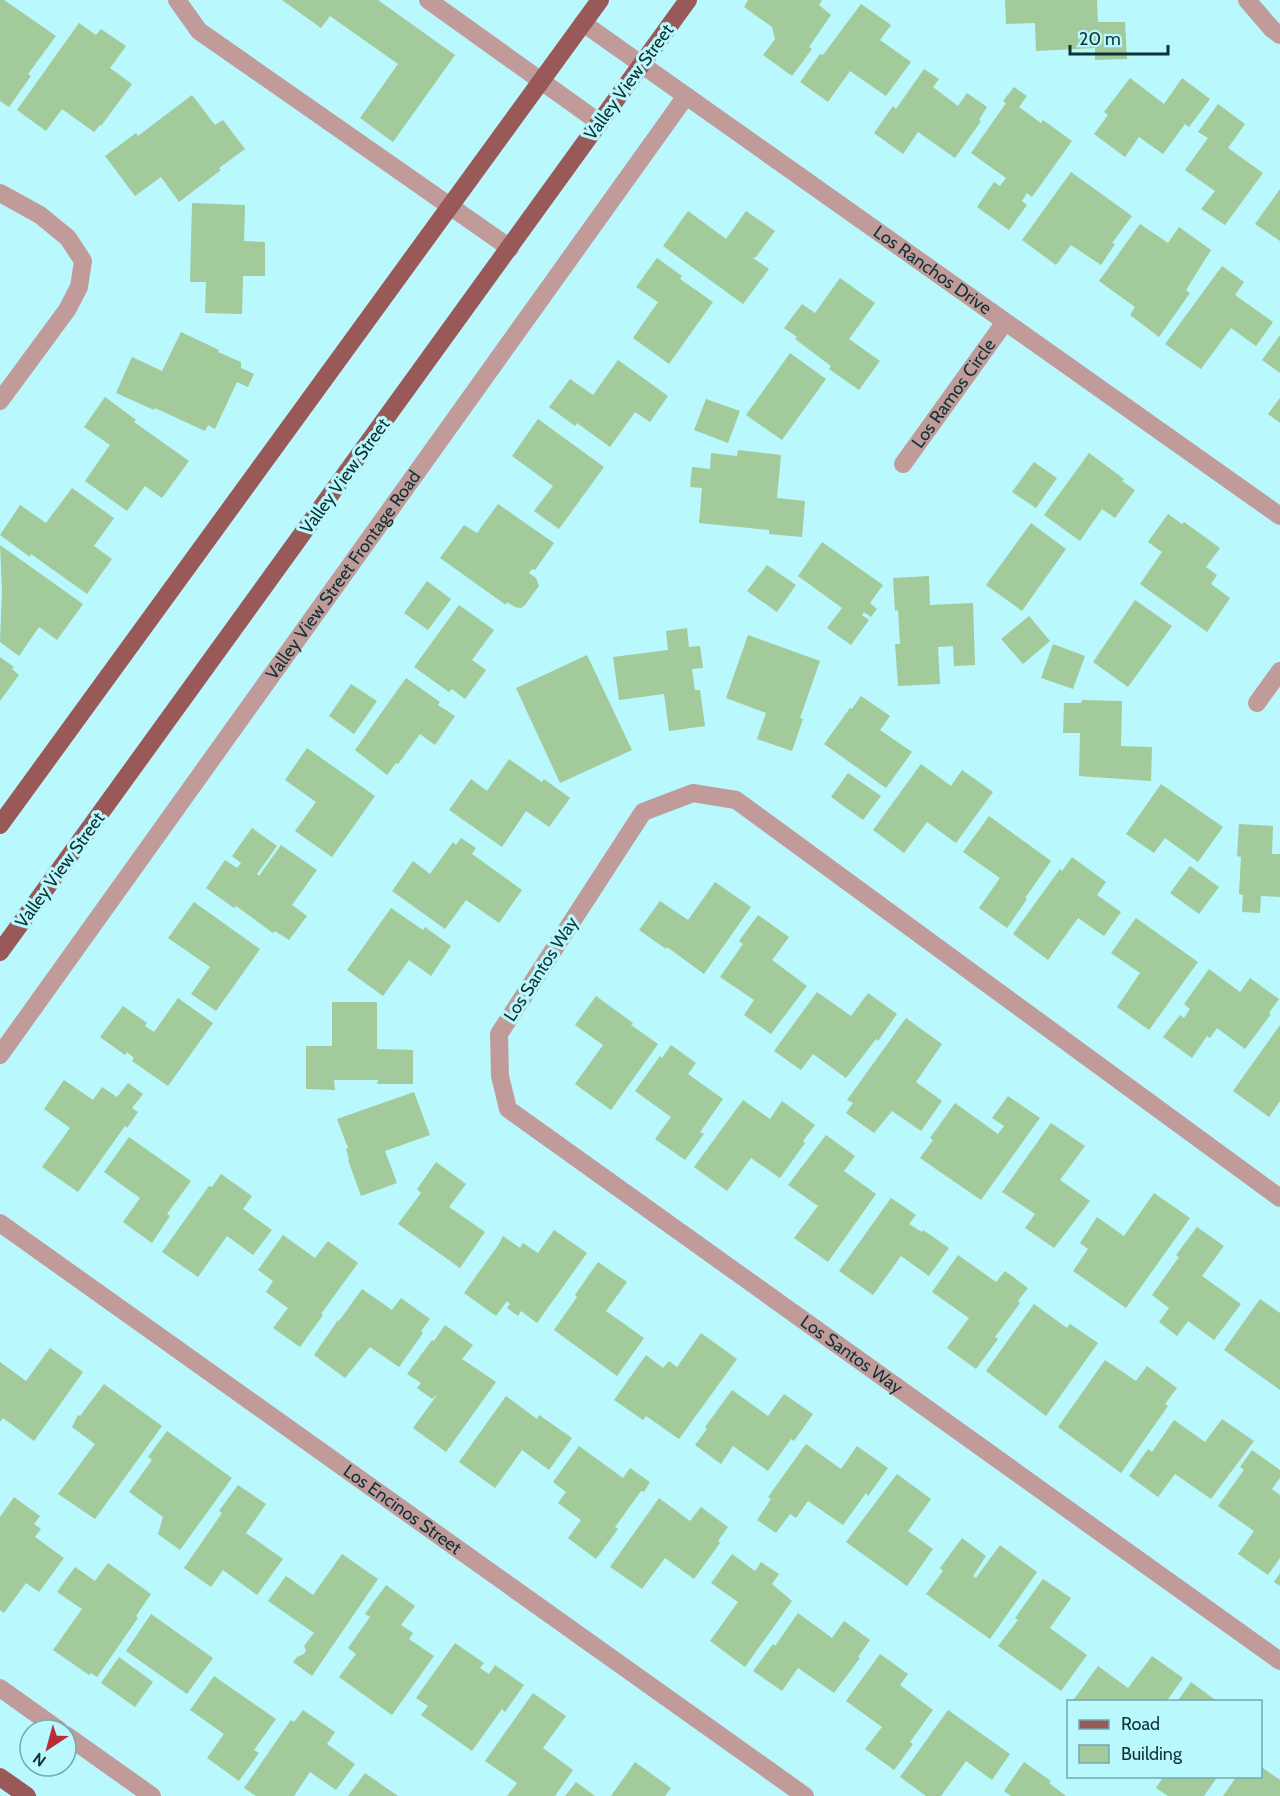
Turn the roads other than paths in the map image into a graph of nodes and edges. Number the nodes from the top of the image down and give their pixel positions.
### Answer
1 (177, 0) edge
2 (428, 0) edge
3 (600, 0) edge
4 (688, 0) edge
5 (1247, 0) edge
6 (583, 23) junction
7 (1280, 35) edge
8 (642, 66) junction
9 (542, 81) junction
10 (686, 96) junction
11 (600, 123) junction
12 (0, 193) edge
13 (450, 206) junction
14 (510, 248) junction
15 (1005, 322) junction
16 (0, 401) edge
17 (903, 464) dead end
18 (1280, 516) edge
19 (1280, 671) edge
20 (1257, 703) dead end
21 (0, 825) edge
22 (0, 952) edge
23 (0, 1055) edge
24 (1280, 1198) edge
25 (0, 1223) edge
26 (1280, 1661) edge
27 (0, 1688) edge
28 (42, 1718) edge
29 (78, 1744) edge
30 (0, 1777) edge
31 (27, 1796) edge
32 (152, 1796) edge
33 (805, 1796) edge

1 - 13 street
2 - 9 street
3 - 6 main road
4 - 8 main road, Valley View Street
5 - 7 street
6 - 8 street, Los Ranchos Drive
6 - 9 main road
8 - 10 street, Los Ranchos Drive
8 - 11 main road, Valley View Street
9 - 11 street
9 - 13 main road
10 - 15 street, Los Ranchos Drive
10 - 23 street, Valley View Street Frontage Road
11 - 14 main road, Valley View Street
12 - 16 street
13 - 14 street
13 - 21 main road
14 - 22 main road, Valley View Street
15 - 17 street, Los Ramos Circle
15 - 18 street, Los Ranchos Drive
19 - 20 street
24 - 26 street, Los Santos Way
25 - 33 street, Los Encinos Street
27 - 28 street
29 - 32 street
30 - 31 main road

